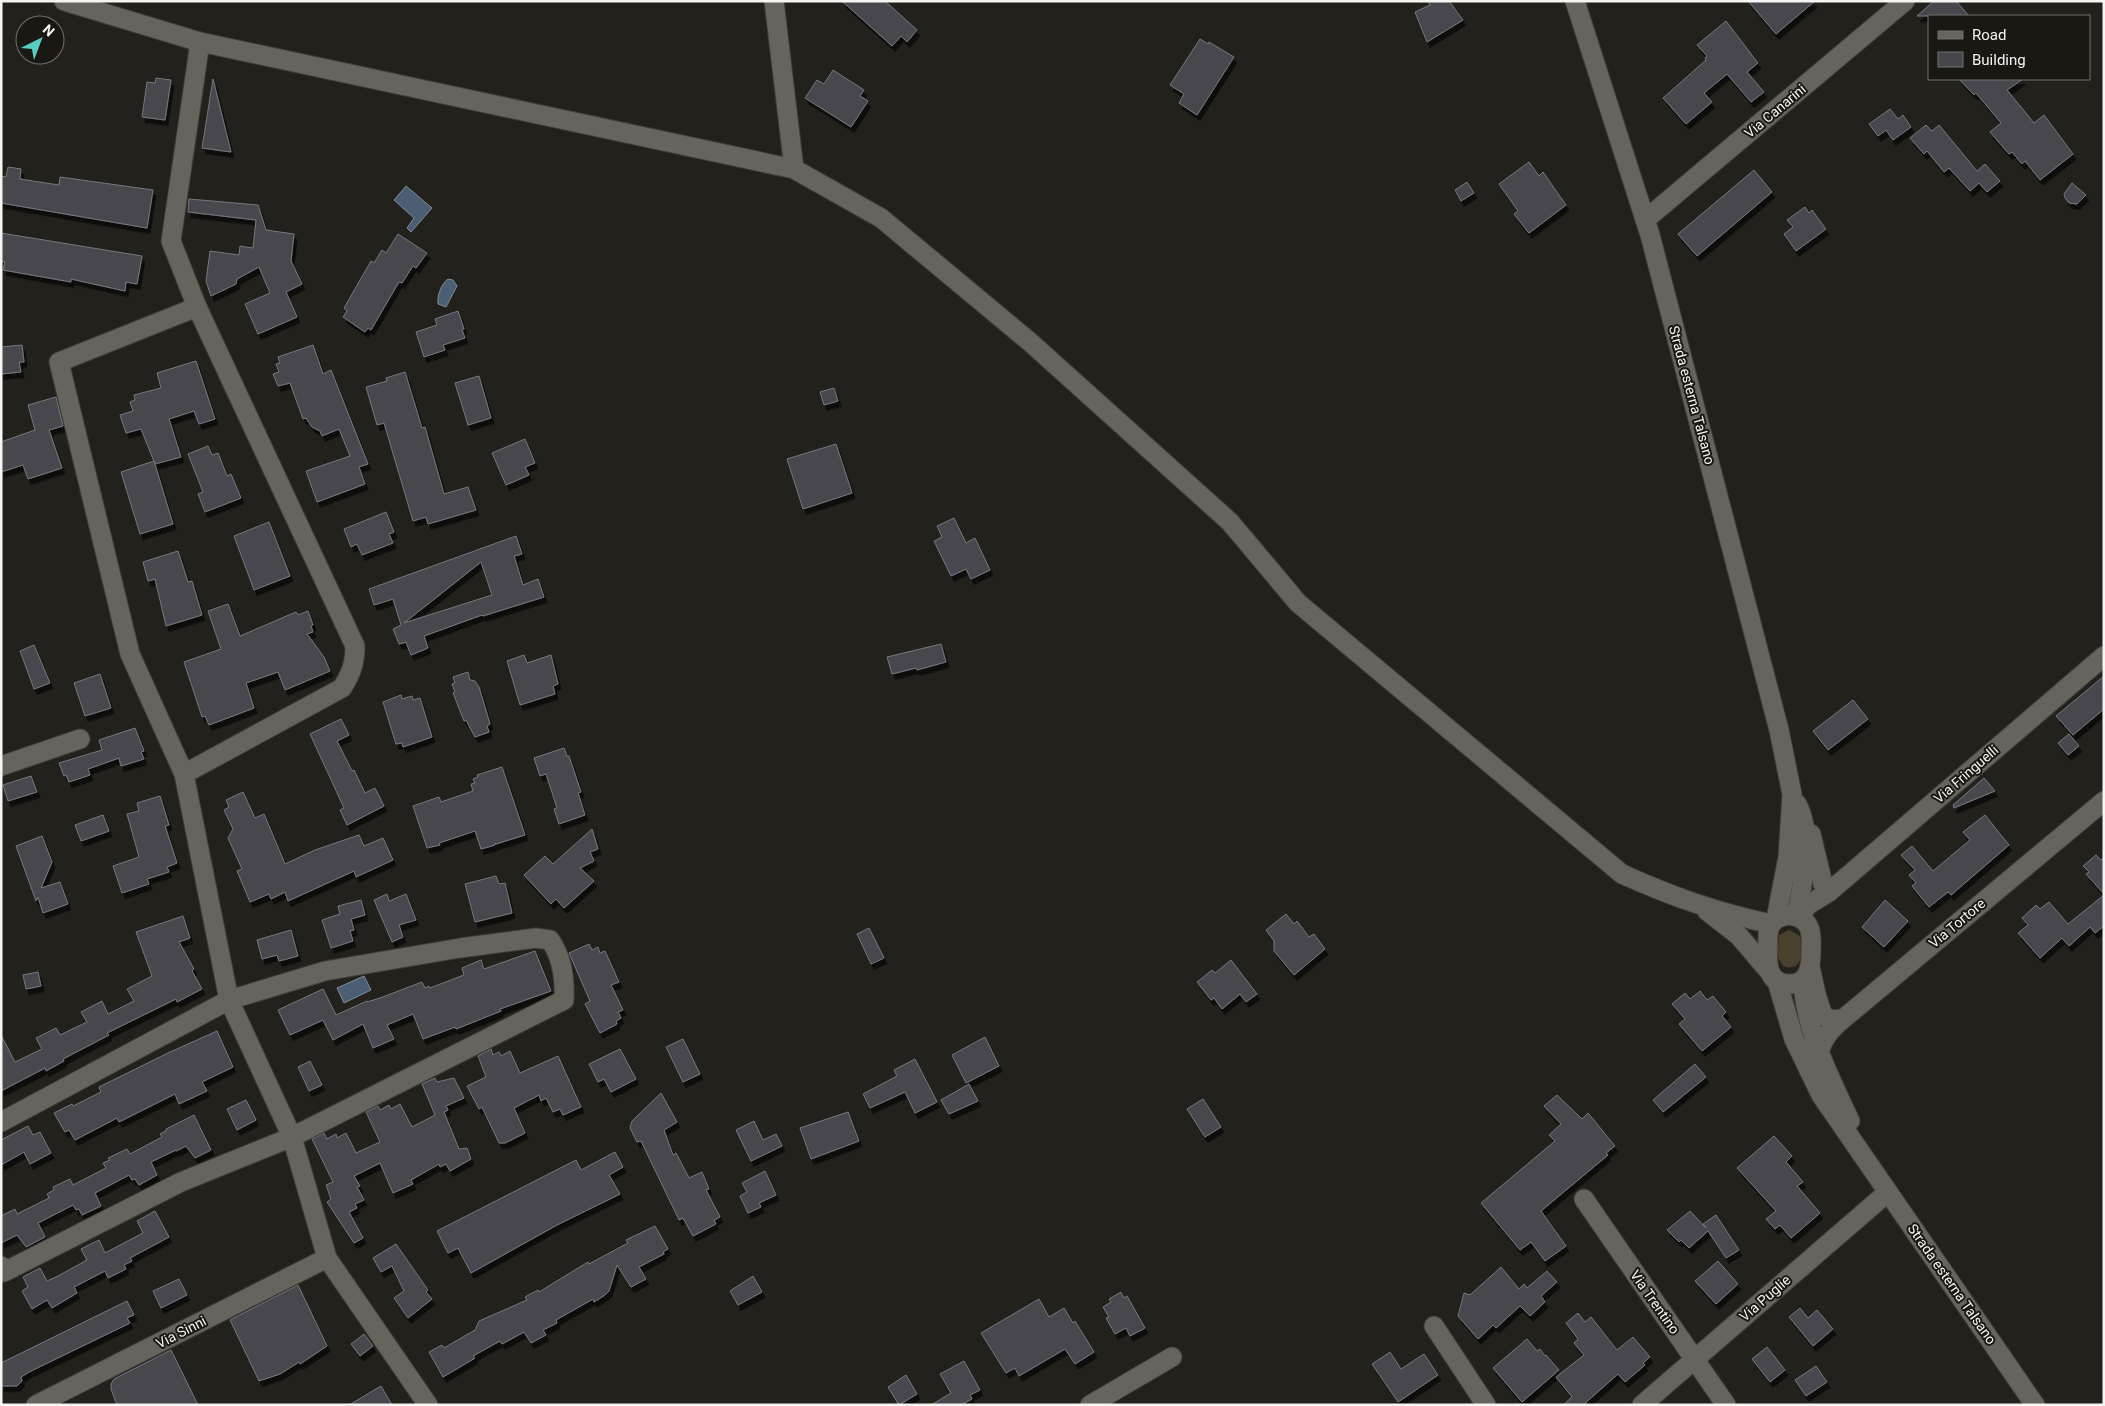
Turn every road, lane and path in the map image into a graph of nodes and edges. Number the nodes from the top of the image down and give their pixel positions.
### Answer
1 (64, 1) edge
2 (774, 1) edge
3 (1574, 1) edge
4 (1905, 1) edge
5 (200, 42) junction
6 (794, 169) junction
7 (1645, 220) junction
8 (197, 308) junction
9 (2104, 656) edge
10 (80, 739) dead end
11 (1, 766) edge
12 (184, 774) junction
13 (1792, 794) junction
14 (2104, 801) edge
15 (1802, 814) junction
16 (1829, 892) junction
17 (1702, 907) junction
18 (1802, 921) junction
19 (1773, 922) junction
20 (1772, 975) junction
21 (1807, 975) junction
22 (229, 1000) junction
23 (1843, 1019) junction
24 (1819, 1052) junction
25 (1, 1122) edge
26 (292, 1137) junction
27 (1869, 1164) junction
28 (1888, 1192) junction
29 (1584, 1199) dead end
30 (327, 1258) junction
31 (1, 1266) edge
32 (1434, 1326) dead end
33 (1172, 1357) dead end
34 (1695, 1359) junction
35 (36, 1405) edge
36 (428, 1405) edge
37 (1090, 1405) edge
38 (1486, 1405) edge
39 (1642, 1405) edge
40 (1726, 1405) edge
41 (2034, 1405) edge

1 - 5 street
2 - 6 street
3 - 7 street, Strada esterna Talsano
4 - 7 street, Via Canarini
5 - 6 street
5 - 8 street
6 - 17 street
7 - 13 street, Strada esterna Talsano
8 - 12 street
8 - 12 street
9 - 16 street, Via Fringuelli
10 - 11 street
12 - 22 street
13 - 15 street, Strada esterna Talsano
13 - 19 street, Strada esterna Talsano
14 - 23 street, Via Tortore
15 - 16 street
15 - 18 street, Strada esterna Talsano
16 - 18 street, Via Fringuelli
17 - 19 street
17 - 20 street
18 - 19 street
18 - 21 street, Strada esterna Talsano
19 - 20 street, Strada esterna Talsano
20 - 21 street
20 - 27 street, Strada esterna Talsano
21 - 23 street
21 - 24 street, Strada esterna Talsano
22 - 25 street
22 - 26 street
22 - 26 street
23 - 24 street, Via Tortore
24 - 27 street, Strada esterna Talsano
26 - 30 street
26 - 31 street
27 - 28 street, Strada esterna Talsano
28 - 34 street, Via Puglie
28 - 41 street, Strada esterna Talsano
29 - 34 street, Via Trentino
30 - 35 street, Via Sinni
30 - 36 street
32 - 38 street
33 - 37 street
34 - 39 street, Via Puglie
34 - 40 street, Via Trentino

